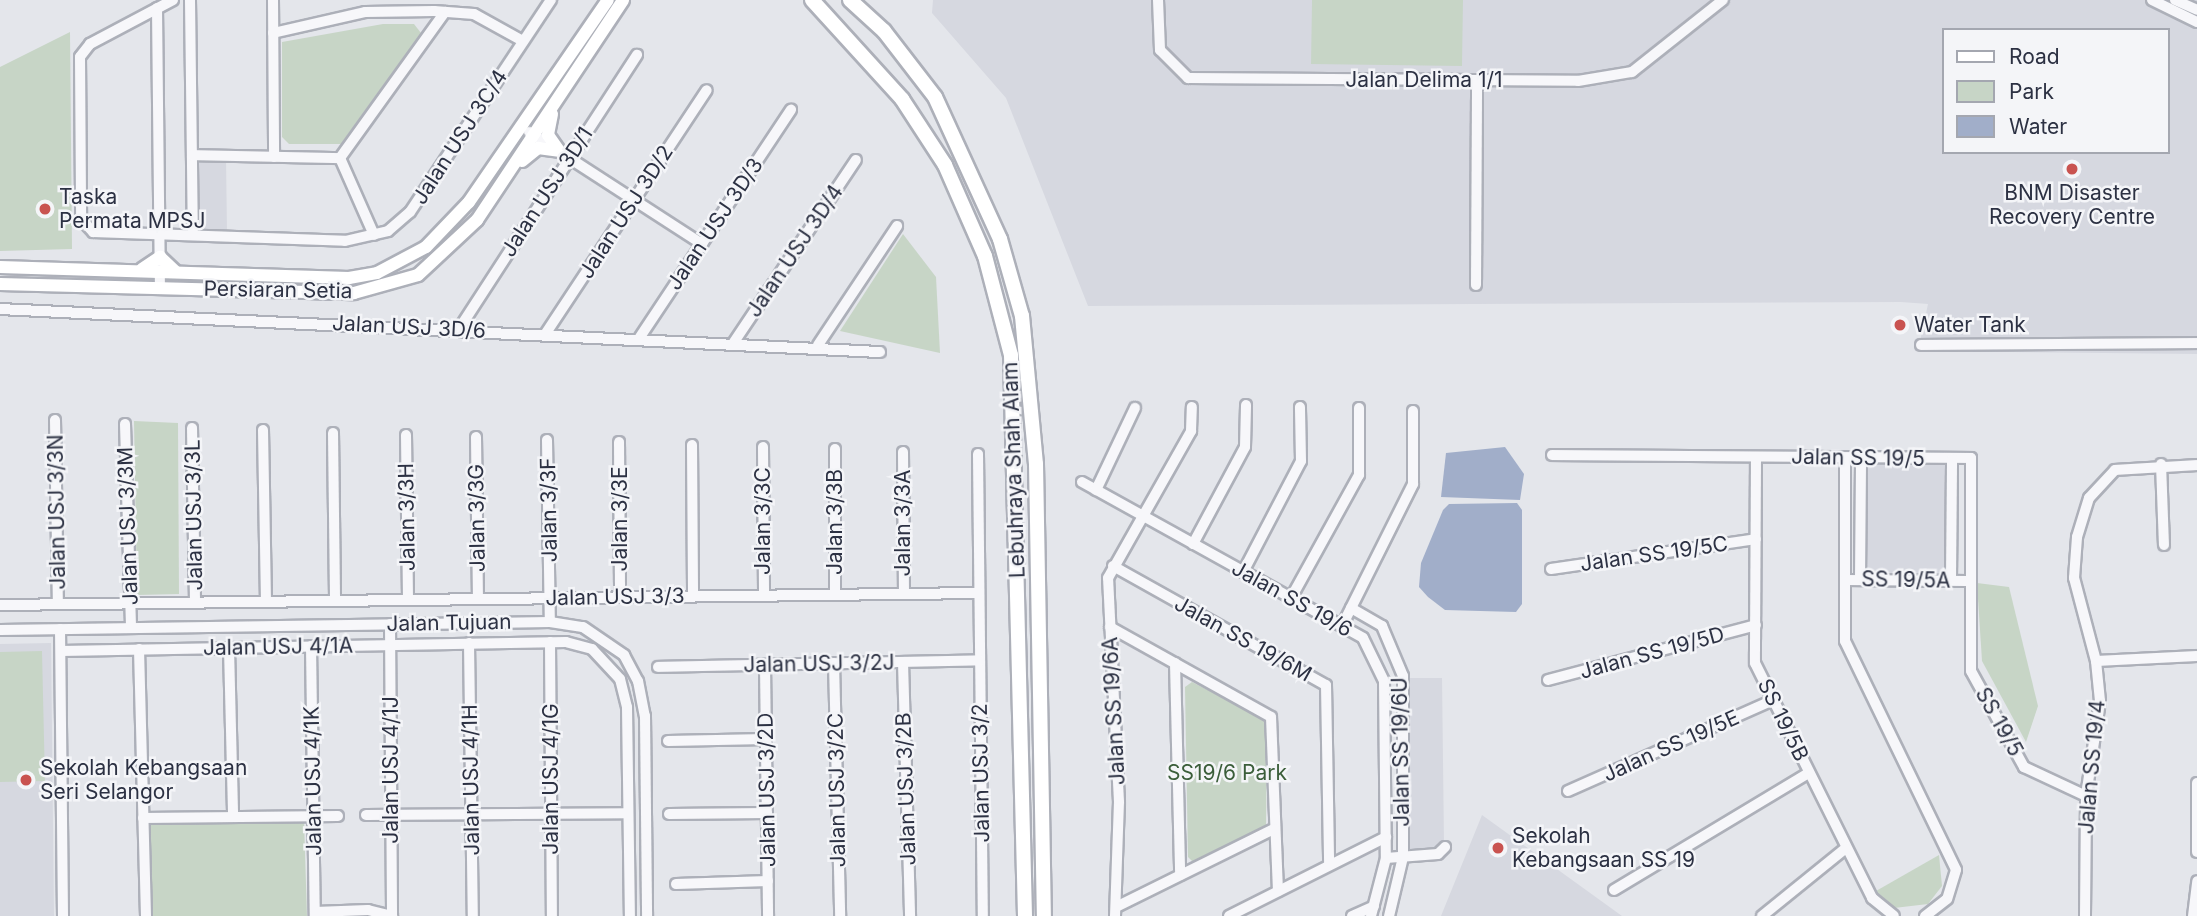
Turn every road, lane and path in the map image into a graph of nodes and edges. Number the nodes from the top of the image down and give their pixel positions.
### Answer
1 (173, 0) edge
2 (190, 0) edge
3 (273, 0) edge
4 (551, 0) edge
5 (608, 0) edge
6 (623, 0) edge
7 (812, 0) edge
8 (850, 0) edge
9 (1158, 0) edge
10 (1723, 0) edge
11 (2152, 0) edge
12 (2175, 0) edge
13 (157, 8) junction
14 (2190, 11) edge
15 (445, 12) junction
16 (2197, 22) edge
17 (274, 33) junction
18 (523, 41) junction
19 (638, 55) dead end
20 (1477, 80) junction
21 (707, 90) dead end
22 (553, 107) junction
23 (791, 110) dead end
24 (521, 128) junction
25 (535, 135) junction
26 (564, 154) junction
27 (192, 155) junction
28 (274, 157) junction
29 (340, 158) junction
30 (856, 160) dead end
31 (510, 171) junction
32 (634, 200) junction
33 (897, 226) dead end
34 (160, 233) junction
35 (193, 234) junction
36 (374, 235) junction
37 (702, 244) junction
38 (160, 257) junction
39 (0, 267) edge
40 (135, 271) junction
41 (160, 271) junction
42 (182, 273) junction
43 (0, 284) edge
44 (1476, 285) dead end
45 (160, 287) junction
46 (0, 309) edge
47 (459, 330) junction
48 (546, 333) junction
49 (640, 337) junction
50 (734, 342) junction
51 (2197, 343) edge
52 (818, 345) junction
53 (1921, 345) dead end
54 (880, 352) dead end
55 (1246, 405) dead end
56 (1192, 407) dead end
57 (1300, 407) dead end
58 (1135, 408) dead end
59 (1359, 408) dead end
60 (1413, 411) dead end
61 (55, 420) dead end
62 (125, 424) dead end
63 (192, 428) dead end
64 (263, 430) dead end
65 (333, 433) dead end
66 (405, 435) dead end
67 (476, 437) dead end
68 (547, 440) dead end
69 (619, 442) dead end
70 (692, 445) dead end
71 (763, 447) dead end
72 (835, 450) dead end
73 (903, 452) dead end
74 (978, 454) dead end
75 (1552, 455) dead end
76 (1756, 457) junction
77 (1845, 458) junction
78 (1861, 458) junction
79 (1952, 459) junction
80 (2161, 464) junction
81 (2197, 465) edge
82 (1082, 482) dead end
83 (1096, 490) junction
84 (1143, 516) junction
85 (1756, 539) junction
86 (1193, 544) junction
87 (2164, 545) dead end
88 (1113, 566) junction
89 (1551, 569) dead end
90 (1243, 572) junction
91 (1860, 579) junction
92 (1845, 580) junction
93 (1951, 580) junction
94 (1968, 581) junction
95 (904, 593) junction
96 (979, 593) junction
97 (835, 594) junction
98 (764, 595) junction
99 (693, 596) junction
100 (620, 597) junction
101 (550, 598) junction
102 (1291, 598) junction
103 (408, 599) junction
104 (478, 599) junction
105 (335, 600) junction
106 (266, 601) junction
107 (195, 602) junction
108 (130, 603) junction
109 (58, 604) junction
110 (0, 606) edge
111 (1351, 608) junction
112 (550, 622) junction
113 (390, 624) junction
114 (1756, 625) junction
115 (1342, 626) junction
116 (1110, 627) junction
117 (131, 628) junction
118 (60, 629) junction
119 (0, 630) edge
120 (550, 642) junction
121 (469, 643) junction
122 (390, 645) junction
123 (311, 646) junction
124 (229, 648) junction
125 (139, 649) junction
126 (61, 650) junction
127 (1968, 652) joint
128 (2197, 656) edge
129 (980, 660) junction
130 (2096, 661) junction
131 (903, 662) junction
132 (834, 663) junction
133 (1175, 663) junction
134 (765, 665) junction
135 (658, 667) dead end
136 (1548, 680) dead end
137 (1773, 700) junction
138 (766, 739) junction
139 (668, 741) dead end
140 (1809, 773) junction
141 (2197, 783) edge
142 (1568, 791) dead end
143 (2086, 796) junction
144 (551, 813) junction
145 (628, 813) junction
146 (767, 813) junction
147 (472, 814) junction
148 (669, 814) dead end
149 (366, 815) dead end
150 (391, 815) junction
151 (313, 816) junction
152 (338, 816) dead end
153 (233, 817) junction
154 (144, 818) junction
155 (1274, 829) junction
156 (1386, 837) junction
157 (1445, 847) dead end
158 (1846, 848) junction
159 (2197, 852) edge
160 (1403, 857) junction
161 (1386, 858) junction
162 (1329, 866) junction
163 (1180, 875) junction
164 (768, 881) junction
165 (2197, 881) edge
166 (676, 884) dead end
167 (1614, 890) dead end
168 (1278, 891) junction
169 (1372, 911) edge
170 (1116, 912) edge
171 (315, 914) edge
172 (64, 916) edge
173 (146, 916) edge
174 (392, 916) edge
175 (473, 916) edge
176 (552, 916) edge
177 (630, 916) edge
178 (647, 916) edge
179 (768, 916) edge
180 (840, 916) edge
181 (909, 916) edge
182 (983, 916) edge
183 (1025, 916) edge
184 (1044, 916) edge
185 (1229, 916) edge
186 (1352, 916) edge
187 (1389, 916) edge
188 (1762, 916) edge
189 (1894, 916) edge
190 (1925, 916) edge
191 (2085, 916) edge
192 (2193, 916) edge

1 - 13 street
2 - 27 street
3 - 17 street
4 - 18 street, Jalan USJ 3C/4
5 - 24 main road, Persiaran Setia
6 - 22 main road, Persiaran Setia
7 - 183 highway, Lebuhraya Shah Alam
8 - 184 highway, Lebuhraya Shah Alam
9 - 20 street, Jalan Delima 1/1
10 - 20 street, Jalan Delima 1/1
11 - 14 street
12 - 14 street
13 - 34 street
13 - 34 street, Jalan USJ 3C/4
14 - 16 street
15 - 17 street
15 - 18 street
15 - 29 street
17 - 28 street
18 - 36 street, Jalan USJ 3C/4
19 - 26 street, Jalan USJ 3D/1
20 - 44 street
21 - 32 street, Jalan USJ 3D/2
22 - 25 main road, Persiaran Setia
22 - 26 main road
23 - 37 street, Jalan USJ 3D/3
24 - 25 street
24 - 42 main road, Persiaran Setia
25 - 26 street
25 - 31 main road, Persiaran Setia
26 - 31 main road
26 - 32 street
26 - 47 street, Jalan USJ 3D/1
27 - 28 street
27 - 35 street
28 - 29 street
29 - 36 street
30 - 50 street, Jalan USJ 3D/4
31 - 45 main road, Persiaran Setia
32 - 37 street
32 - 48 street, Jalan USJ 3D/2
33 - 52 street
34 - 35 street, Jalan USJ 3C/4
34 - 38 street
35 - 36 street, Jalan USJ 3C/4
37 - 49 street, Jalan USJ 3D/3
38 - 40 main road
38 - 41 street
38 - 42 main road
39 - 40 main road, Persiaran Setia
40 - 41 main road, Persiaran Setia
41 - 42 main road, Persiaran Setia
41 - 45 street
43 - 45 main road, Persiaran Setia
46 - 47 street, Jalan USJ 3D/6
47 - 48 street, Jalan USJ 3D/6
48 - 49 street, Jalan USJ 3D/6
49 - 50 street, Jalan USJ 3D/6
50 - 52 street, Jalan USJ 3D/6
51 - 53 street
52 - 54 street, Jalan USJ 3D/6
55 - 86 street
56 - 84 street, Jalan SS 19/6A
57 - 90 street
58 - 83 street
59 - 102 street
60 - 111 street
61 - 109 street, Jalan USJ 3/3N
62 - 108 street, Jalan USJ 3/3M
63 - 107 street, Jalan USJ 3/3L
64 - 106 street
65 - 105 street
66 - 103 street, Jalan 3/3H
67 - 104 street, Jalan 3/3G
68 - 101 street, Jalan 3/3F
69 - 100 street, Jalan 3/3E
70 - 99 street
71 - 98 street, Jalan 3/3C
72 - 97 street, Jalan 3/3B
73 - 95 street, Jalan 3/3A
74 - 96 street
75 - 76 street, Jalan SS 19/5
76 - 77 street, Jalan SS 19/5
76 - 85 street, SS 19/5B
77 - 78 street, Jalan SS 19/5
77 - 92 street
78 - 79 street, Jalan SS 19/5
78 - 91 street
79 - 93 street
79 - 94 street, Jalan SS 19/5
80 - 81 street, Jalan SS 19/4
80 - 87 street
80 - 130 street, Jalan SS 19/4
82 - 83 street, Jalan SS 19/6
83 - 84 street, Jalan SS 19/6
84 - 86 street, Jalan SS 19/6
84 - 88 street, Jalan SS 19/6A
85 - 89 street, Jalan SS 19/5C
85 - 114 street, SS 19/5B
86 - 90 street, Jalan SS 19/6
88 - 116 street, Jalan SS 19/6A
88 - 162 street, Jalan SS 19/6M
90 - 102 street, Jalan SS 19/6
91 - 92 street, SS 19/5A
91 - 93 street, SS 19/5A
92 - 190 street
93 - 94 street, SS 19/5A
94 - 127 street, Jalan SS 19/5
95 - 96 street, Jalan USJ 3/3
95 - 97 street, Jalan USJ 3/3
96 - 129 street, Jalan USJ 3/2
97 - 98 street, Jalan USJ 3/3
98 - 99 street, Jalan USJ 3/3
99 - 100 street, Jalan USJ 3/3
100 - 101 street, Jalan USJ 3/3
101 - 104 street, Jalan USJ 3/3
101 - 112 street, Jalan 3/3F
102 - 115 street, Jalan SS 19/6
103 - 104 street, Jalan USJ 3/3
103 - 105 street, Jalan USJ 3/3
105 - 106 street, Jalan USJ 3/3
106 - 107 street, Jalan USJ 3/3
107 - 108 street, Jalan USJ 3/3
108 - 109 street, Jalan USJ 3/3
108 - 117 street, Jalan USJ 3/3M
109 - 110 street, Jalan USJ 3/3
111 - 115 street
111 - 160 street, Jalan SS 19/6U
112 - 113 street, Jalan Tujuan
112 - 178 street, Jalan Tujuan
113 - 117 street, Jalan Tujuan
113 - 122 street, Jalan USJ 4/1J
114 - 136 street, Jalan SS 19/5D
114 - 137 street, SS 19/5B
115 - 156 street, Jalan SS 19/6
116 - 133 street
116 - 170 street, Jalan SS 19/6A
117 - 118 street, Jalan Tujuan
118 - 119 street, Jalan Tujuan
118 - 126 street
120 - 121 street, Jalan USJ 4/1A
120 - 144 street, Jalan USJ 4/1G
120 - 145 street, Jalan USJ 4/1A
121 - 122 street, Jalan USJ 4/1A
121 - 147 street, Jalan USJ 4/1H
122 - 123 street, Jalan USJ 4/1A
122 - 150 street, Jalan USJ 4/1J
123 - 124 street, Jalan USJ 4/1A
123 - 151 street, Jalan USJ 4/1K
124 - 125 street, Jalan USJ 4/1A
124 - 153 street
125 - 126 street, Jalan USJ 4/1A
125 - 154 street
126 - 172 street
127 - 143 street, SS 19/5
128 - 130 street
129 - 131 street, Jalan USJ 3/2J
129 - 182 street, Jalan USJ 3/2
130 - 143 street, Jalan SS 19/4
131 - 132 street, Jalan USJ 3/2J
131 - 181 street, Jalan USJ 3/2B
132 - 134 street, Jalan USJ 3/2J
132 - 180 street, Jalan USJ 3/2C
133 - 155 street
133 - 163 street
134 - 135 street, Jalan USJ 3/2J
134 - 138 street, Jalan USJ 3/2D
137 - 140 street, SS 19/5B
137 - 142 street, Jalan SS 19/5E
138 - 139 street
138 - 146 street, Jalan USJ 3/2D
140 - 158 street, SS 19/5B
140 - 167 street
141 - 159 street
143 - 191 street, Jalan SS 19/4
144 - 145 street
144 - 147 street
144 - 176 street, Jalan USJ 4/1G
145 - 177 street, Jalan USJ 4/1A
146 - 148 street
146 - 164 street, Jalan USJ 3/2D
147 - 150 street
147 - 175 street, Jalan USJ 4/1H
149 - 150 street
150 - 174 street, Jalan USJ 4/1J
151 - 152 street
151 - 153 street
151 - 171 street, Jalan USJ 4/1K
153 - 154 street
154 - 173 street
155 - 163 street
155 - 168 street
156 - 161 street, Jalan SS 19/6
156 - 162 street
157 - 160 street
158 - 188 street
158 - 189 street, SS 19/5B
160 - 161 street
160 - 187 street, Jalan SS 19/6U
161 - 169 street, Jalan SS 19/6
162 - 168 street
163 - 170 street
164 - 166 street
164 - 179 street, Jalan USJ 3/2D
165 - 192 street
168 - 185 street
169 - 186 street
171 - 174 street

